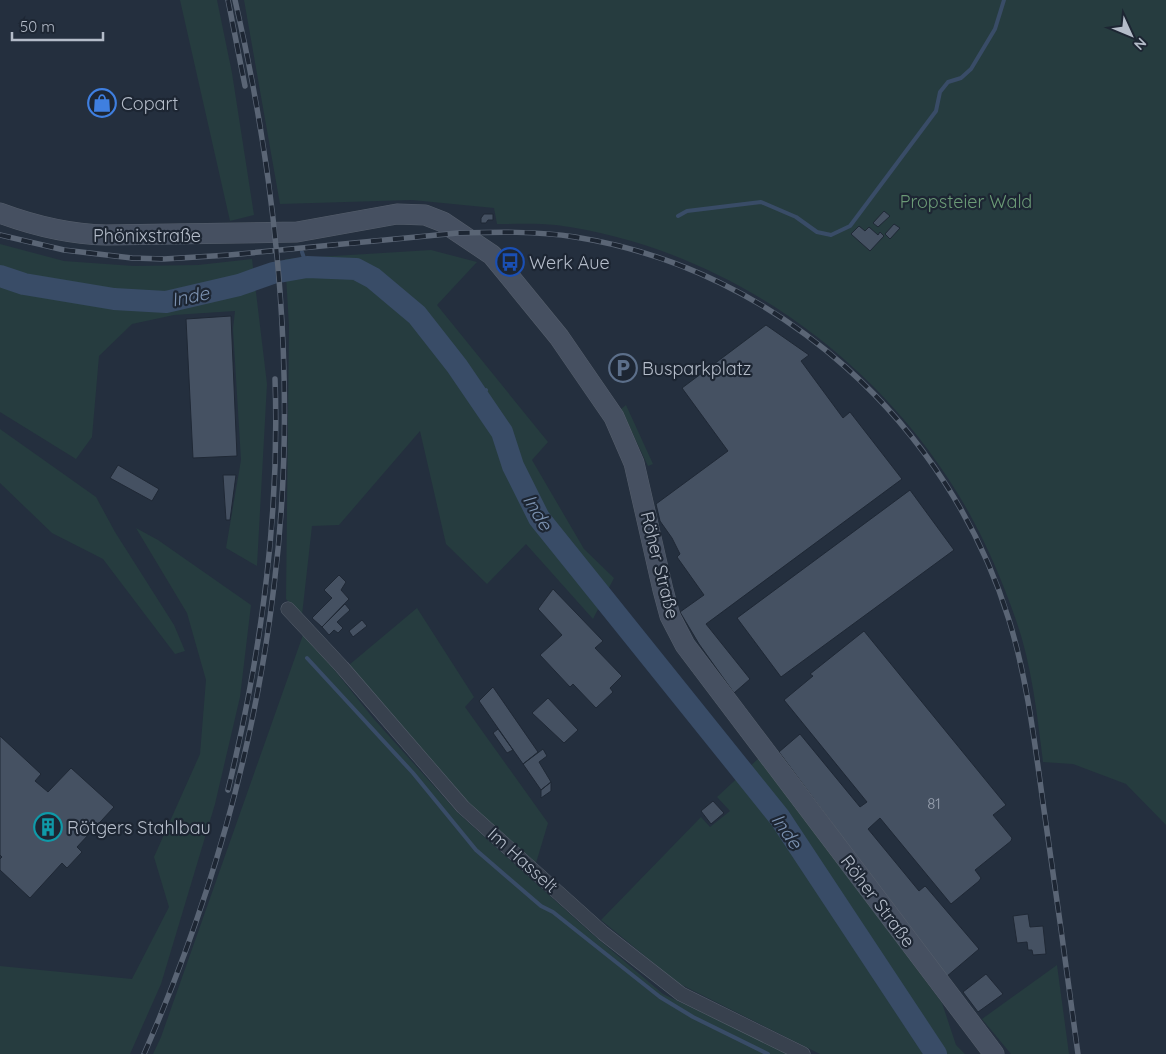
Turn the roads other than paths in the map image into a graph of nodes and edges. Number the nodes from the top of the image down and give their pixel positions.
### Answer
1 (0, 213) edge
2 (297, 232) joint
3 (288, 610) dead end
4 (803, 1054) edge
5 (994, 1054) edge

1 - 2 main road, Phönixstraße
2 - 5 main road, Röher Straße
3 - 4 street, Im Hasselt

